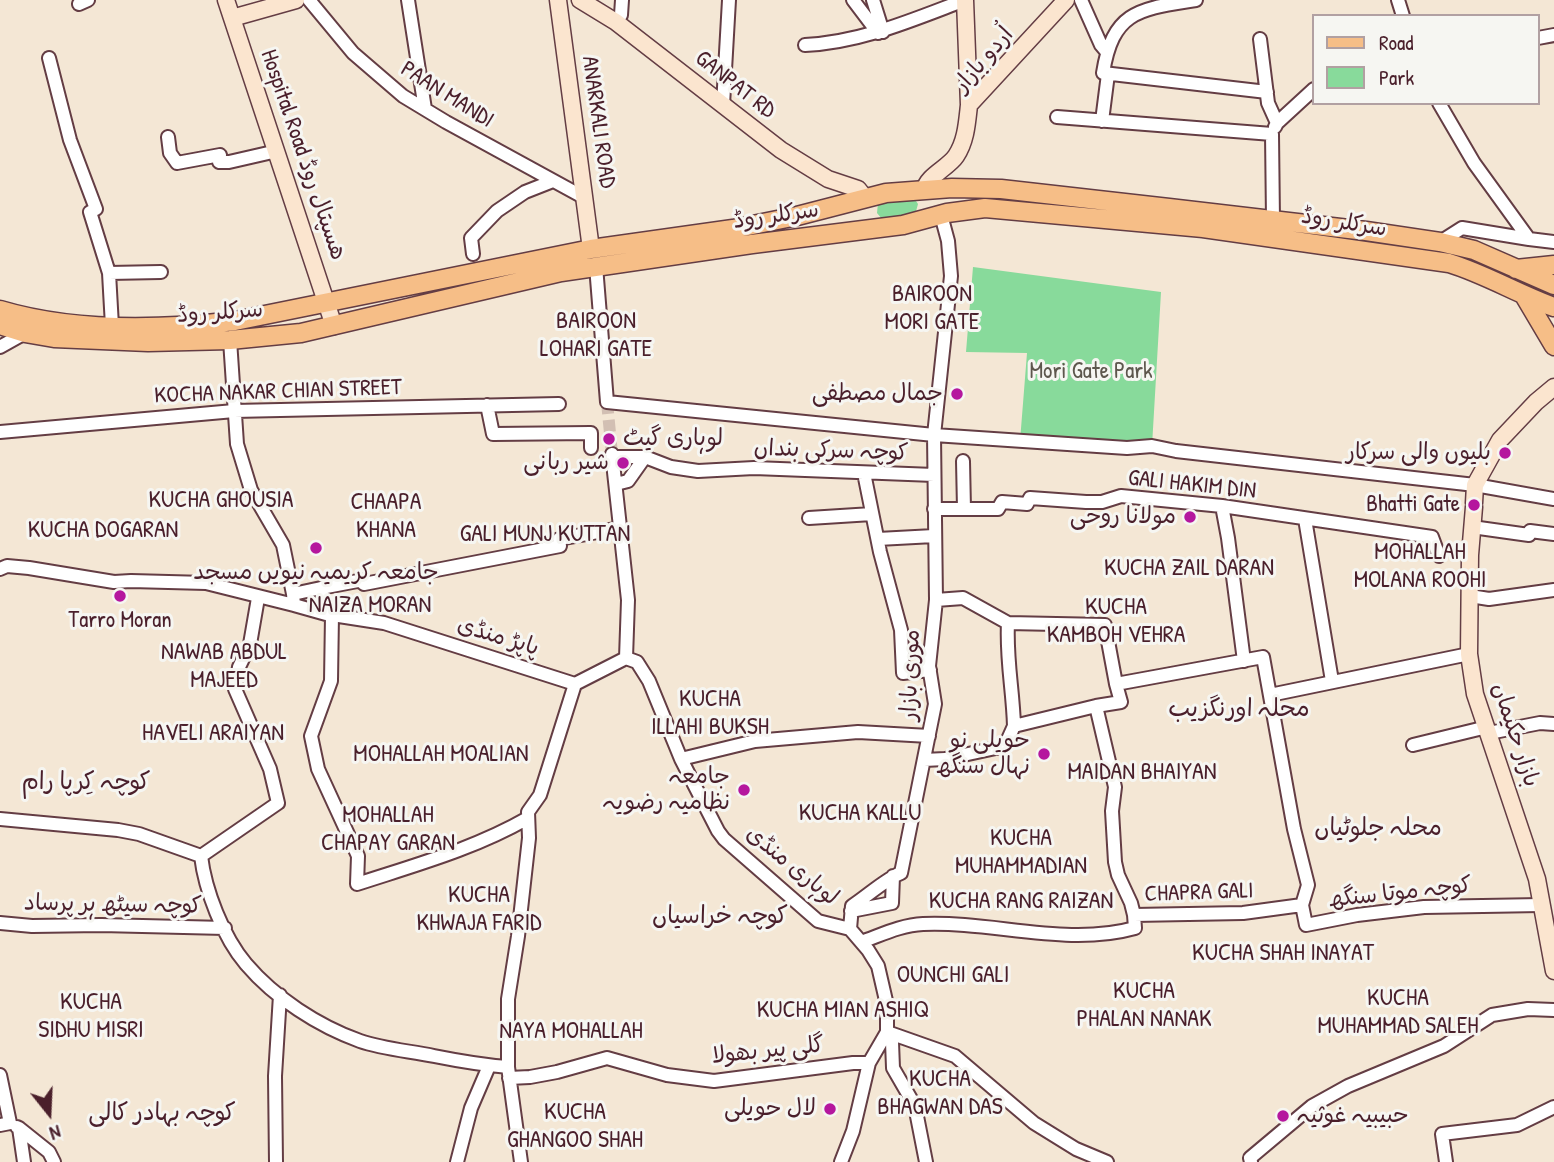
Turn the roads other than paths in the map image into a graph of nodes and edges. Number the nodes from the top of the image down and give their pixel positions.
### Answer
1 (226, 0) edge
2 (296, 0) edge
3 (309, 0) edge
4 (408, 0) edge
5 (558, 0) edge
6 (580, 0) edge
7 (622, 0) edge
8 (729, 0) edge
9 (853, 0) edge
10 (873, 0) edge
11 (965, 0) edge
12 (1066, 0) edge
13 (1081, 0) edge
14 (1196, 0) edge
15 (232, 18) junction
16 (616, 22) junction
17 (881, 32) junction
18 (1260, 39) dead end
19 (805, 45) dead end
20 (1107, 51) junction
21 (49, 58) dead end
22 (1108, 74) junction
23 (1312, 91) edge
24 (1266, 92) junction
25 (723, 105) junction
26 (969, 105) junction
27 (1440, 105) edge
28 (425, 109) junction
29 (1057, 117) dead end
30 (1102, 121) junction
31 (1274, 128) junction
32 (168, 136) dead end
33 (277, 151) junction
34 (552, 181) junction
35 (925, 189) junction
36 (585, 198) junction
37 (865, 198) junction
38 (935, 216) junction
39 (1273, 220) junction
40 (877, 228) junction
41 (1529, 239) junction
42 (1440, 242) junction
43 (1554, 242) edge
44 (473, 254) dead end
45 (593, 258) junction
46 (1554, 265) edge
47 (1516, 269) junction
48 (110, 272) junction
49 (161, 272) dead end
50 (1554, 285) edge
51 (1525, 297) junction
52 (328, 304) junction
53 (1554, 307) edge
54 (0, 310) edge
55 (286, 311) junction
56 (0, 325) edge
57 (112, 326) junction
58 (334, 326) junction
59 (25, 333) junction
60 (290, 333) junction
61 (230, 340) junction
62 (1554, 346) edge
63 (0, 347) edge
64 (1554, 387) edge
65 (559, 404) dead end
66 (487, 405) junction
67 (234, 411) junction
68 (0, 432) edge
69 (934, 435) junction
70 (592, 448) dead end
71 (645, 457) junction
72 (963, 461) dead end
73 (864, 473) junction
74 (934, 475) junction
75 (616, 484) junction
76 (1475, 485) junction
77 (1554, 499) edge
78 (1222, 506) junction
79 (934, 509) junction
80 (964, 509) junction
81 (872, 514) junction
82 (809, 518) dead end
83 (1305, 519) junction
84 (1472, 527) junction
85 (620, 528) junction
86 (1554, 534) edge
87 (934, 536) junction
88 (878, 539) junction
89 (1440, 556) dead end
90 (0, 569) edge
91 (321, 588) junction
92 (1554, 590) edge
93 (1469, 596) junction
94 (258, 598) junction
95 (294, 599) junction
96 (936, 600) junction
97 (329, 614) junction
98 (1008, 623) junction
99 (1469, 654) junction
100 (626, 658) junction
101 (1244, 661) junction
102 (930, 670) junction
103 (1332, 681) junction
104 (575, 684) junction
105 (1116, 684) junction
106 (1270, 695) junction
107 (1096, 706) junction
108 (1554, 724) edge
109 (1014, 726) junction
110 (1488, 730) junction
111 (929, 736) junction
112 (1413, 745) dead end
113 (681, 759) junction
114 (924, 760) junction
115 (528, 818) junction
116 (0, 819) edge
117 (201, 856) junction
118 (893, 876) junction
119 (1302, 905) junction
120 (1542, 905) junction
121 (851, 911) junction
122 (1134, 915) junction
123 (0, 923) edge
124 (225, 928) junction
125 (850, 929) junction
126 (861, 942) junction
127 (1552, 945) edge
128 (1554, 971) edge
129 (280, 995) junction
130 (1554, 1010) edge
131 (887, 1032) junction
132 (869, 1063) junction
133 (489, 1066) junction
134 (508, 1072) junction
135 (0, 1074) edge
136 (1554, 1107) edge
137 (10, 1125) edge
138 (1446, 1155) edge
139 (24, 1162) edge
140 (54, 1162) edge
141 (276, 1162) edge
142 (457, 1162) edge
143 (521, 1162) edge
144 (841, 1162) edge
145 (926, 1162) edge
146 (1107, 1162) edge
147 (1251, 1162) edge

1 - 15 street, Hospital Road ھسپتال روڈ
2 - 15 street
3 - 28 street, PAAN MANDI
4 - 28 street
5 - 36 street, ANARKALI ROAD
6 - 16 street, GANPAT RD
7 - 16 street
8 - 25 street
9 - 17 street
10 - 17 street
11 - 17 street
11 - 26 street
12 - 26 street, اُردو بازار
13 - 20 street
14 - 20 street
15 - 33 street, Hospital Road ھسپتال روڈ
16 - 25 street, GANPAT RD
17 - 19 street
18 - 24 street
20 - 22 street
21 - 48 street
22 - 24 street
22 - 30 street
23 - 31 street
24 - 31 street
25 - 37 street, GANPAT RD
26 - 35 street, اُردو بازار
27 - 41 street
28 - 34 street, PAAN MANDI
29 - 30 street
30 - 31 street
31 - 39 street
32 - 33 street
33 - 52 street, Hospital Road ھسپتال روڈ
34 - 36 street, PAAN MANDI
34 - 44 street
35 - 37 main road, سرکلر روڈ
35 - 38 main road
35 - 39 main road, سرکلر روڈ
36 - 45 street, ANARKALI ROAD
37 - 40 main road
37 - 45 main road, سرکلر روڈ
38 - 40 main road, سرکلر روڈ
38 - 51 main road, سرکلر روڈ
38 - 69 street, موری بازار
39 - 42 main road, سرکلر روڈ
40 - 45 main road, سرکلر روڈ
41 - 42 street
41 - 43 street
42 - 47 main road, سرکلر روڈ
45 - 52 main road, سرکلر روڈ
45 - 58 main road, سرکلر روڈ
45 - 69 street
46 - 47 main road
47 - 50 main road, سرکلر روڈ
48 - 49 street
48 - 57 street
51 - 53 main road, سرکلر روڈ
51 - 62 main road
52 - 55 main road, سرکلر روڈ
52 - 58 street, Hospital Road ھسپتال روڈ
54 - 57 main road, سرکلر روڈ
55 - 57 main road, سرکلر روڈ
55 - 60 main road
56 - 59 main road, سرکلر روڈ
58 - 60 main road, سرکلر روڈ
59 - 61 main road, سرکلر روڈ
59 - 63 street
60 - 61 main road, سرکلر روڈ
61 - 67 street
64 - 76 street
65 - 66 street, KOCHA NAKAR CHIAN STREET
66 - 67 street, KOCHA NAKAR CHIAN STREET
66 - 70 street
67 - 68 street, KOCHA NAKAR CHIAN STREET
67 - 95 street
69 - 74 street, موری بازار
69 - 76 street
71 - 73 street, کوچہ سرکی بنداں
71 - 75 street
71 - 75 street, کوچہ سرکی بنداں
72 - 80 street
73 - 74 street, کوچہ سرکی بنداں
73 - 81 street
74 - 79 street, موری بازار
75 - 85 street
76 - 77 street
76 - 84 street, بازار حکیماں
78 - 80 street, GALI HAKIM DIN
78 - 83 street, GALI HAKIM DIN
78 - 101 street
79 - 80 street, GALI HAKIM DIN
79 - 87 street, موری بازار
81 - 82 street
81 - 88 street
83 - 89 street, GALI HAKIM DIN
83 - 103 street
84 - 86 street
84 - 93 street, بازار حکیماں
85 - 91 street
85 - 100 street
87 - 88 street
87 - 96 street, موری بازار
88 - 102 street
90 - 94 street
91 - 95 street
91 - 97 street
92 - 93 street
93 - 99 street, بازار حکیماں
94 - 95 street
94 - 117 street
95 - 97 street, پاپڑ منڈی
96 - 98 street
96 - 102 street, موری بازار
97 - 104 street, پاپڑ منڈی
97 - 115 street
98 - 105 street
98 - 109 street
99 - 103 street
99 - 110 street, بازار حکیماں
100 - 104 street
100 - 113 street, لوہاری منڈی
101 - 105 street
101 - 106 street
102 - 111 street, موری بازار
103 - 106 street
104 - 115 street
105 - 107 street
106 - 119 street
107 - 109 street
107 - 122 street
108 - 110 street
109 - 114 street
110 - 112 street
110 - 120 street, بازار حکیماں
111 - 113 street
111 - 114 street, موری بازار
113 - 125 street, لوہاری منڈی
114 - 118 street, موری بازار
115 - 134 street
116 - 117 street
117 - 124 street, گلی پیر بھولا
118 - 121 street, موری بازار
118 - 121 street
119 - 120 street, کوچہ موتا سنگھ
119 - 122 street, CHAPRA GALI
120 - 127 street, بازار حکیماں
121 - 125 street
122 - 126 street, CHAPRA GALI
123 - 124 street, کوچہ سیٹھ ہر پرساد
124 - 129 street, گلی پیر بھولا
125 - 126 street, لوہاری منڈی
126 - 131 street, لوہاری منڈی
127 - 128 street, بازار حکیماں
129 - 133 street, گلی پیر بھولا
129 - 141 street
130 - 147 street
131 - 132 street
131 - 145 street, لوہاری منڈی
131 - 146 street
132 - 134 street, گلی پیر بھولا
132 - 144 street
133 - 134 street, گلی پیر بھولا
133 - 142 street
134 - 143 street
135 - 137 street
136 - 138 street
137 - 139 street
137 - 140 street

